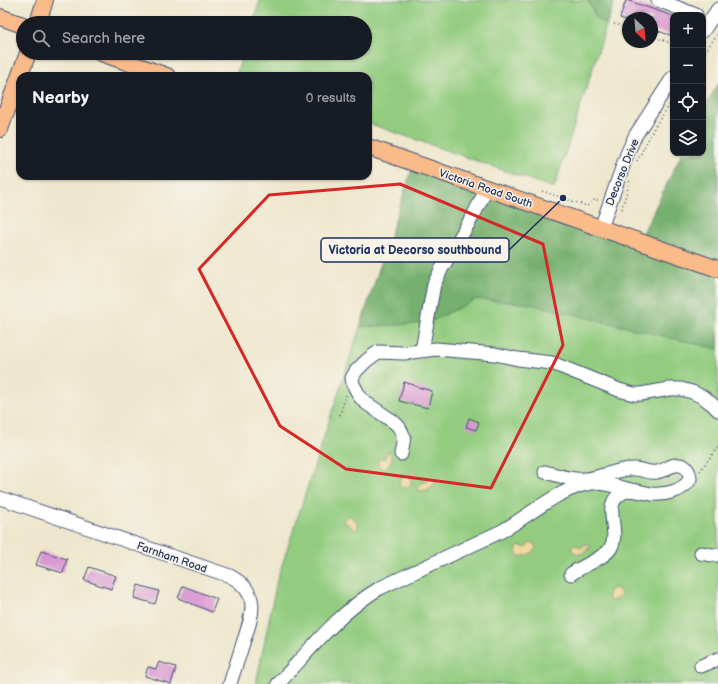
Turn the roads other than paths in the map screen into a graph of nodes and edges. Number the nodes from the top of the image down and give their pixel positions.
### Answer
1 (45, 0) edge
2 (658, 0) edge
3 (718, 9) edge
4 (688, 12) edge
5 (40, 16) edge
6 (0, 17) edge
7 (706, 22) edge
8 (16, 23) edge
9 (25, 60) edge
10 (121, 60) edge
11 (21, 72) edge
12 (156, 72) edge
13 (670, 82) edge
14 (16, 86) edge
15 (0, 129) edge
16 (372, 147) edge
17 (487, 188) junction
18 (601, 228) junction
19 (718, 268) edge
20 (422, 350) junction
21 (718, 410) edge
22 (401, 454) dead end
23 (545, 472) dead end
24 (631, 490) junction
25 (0, 498) edge
26 (701, 553) dead end
27 (718, 555) edge
28 (571, 574) dead end
29 (718, 659) edge
30 (701, 666) dead end
31 (230, 684) edge
32 (278, 684) edge

1 - 5 main road
2 - 4 street
3 - 7 street
6 - 8 main road
9 - 11 main road
10 - 12 main road
13 - 18 street, Decorso Drive
14 - 15 main road
16 - 17 main road, Victoria Road South
17 - 18 main road, Victoria Road South
17 - 20 street
18 - 19 main road, Victoria Road South
20 - 21 street
20 - 22 street
23 - 24 street
24 - 28 street
24 - 32 street
25 - 31 street, Farnham Road
26 - 27 street
29 - 30 street

